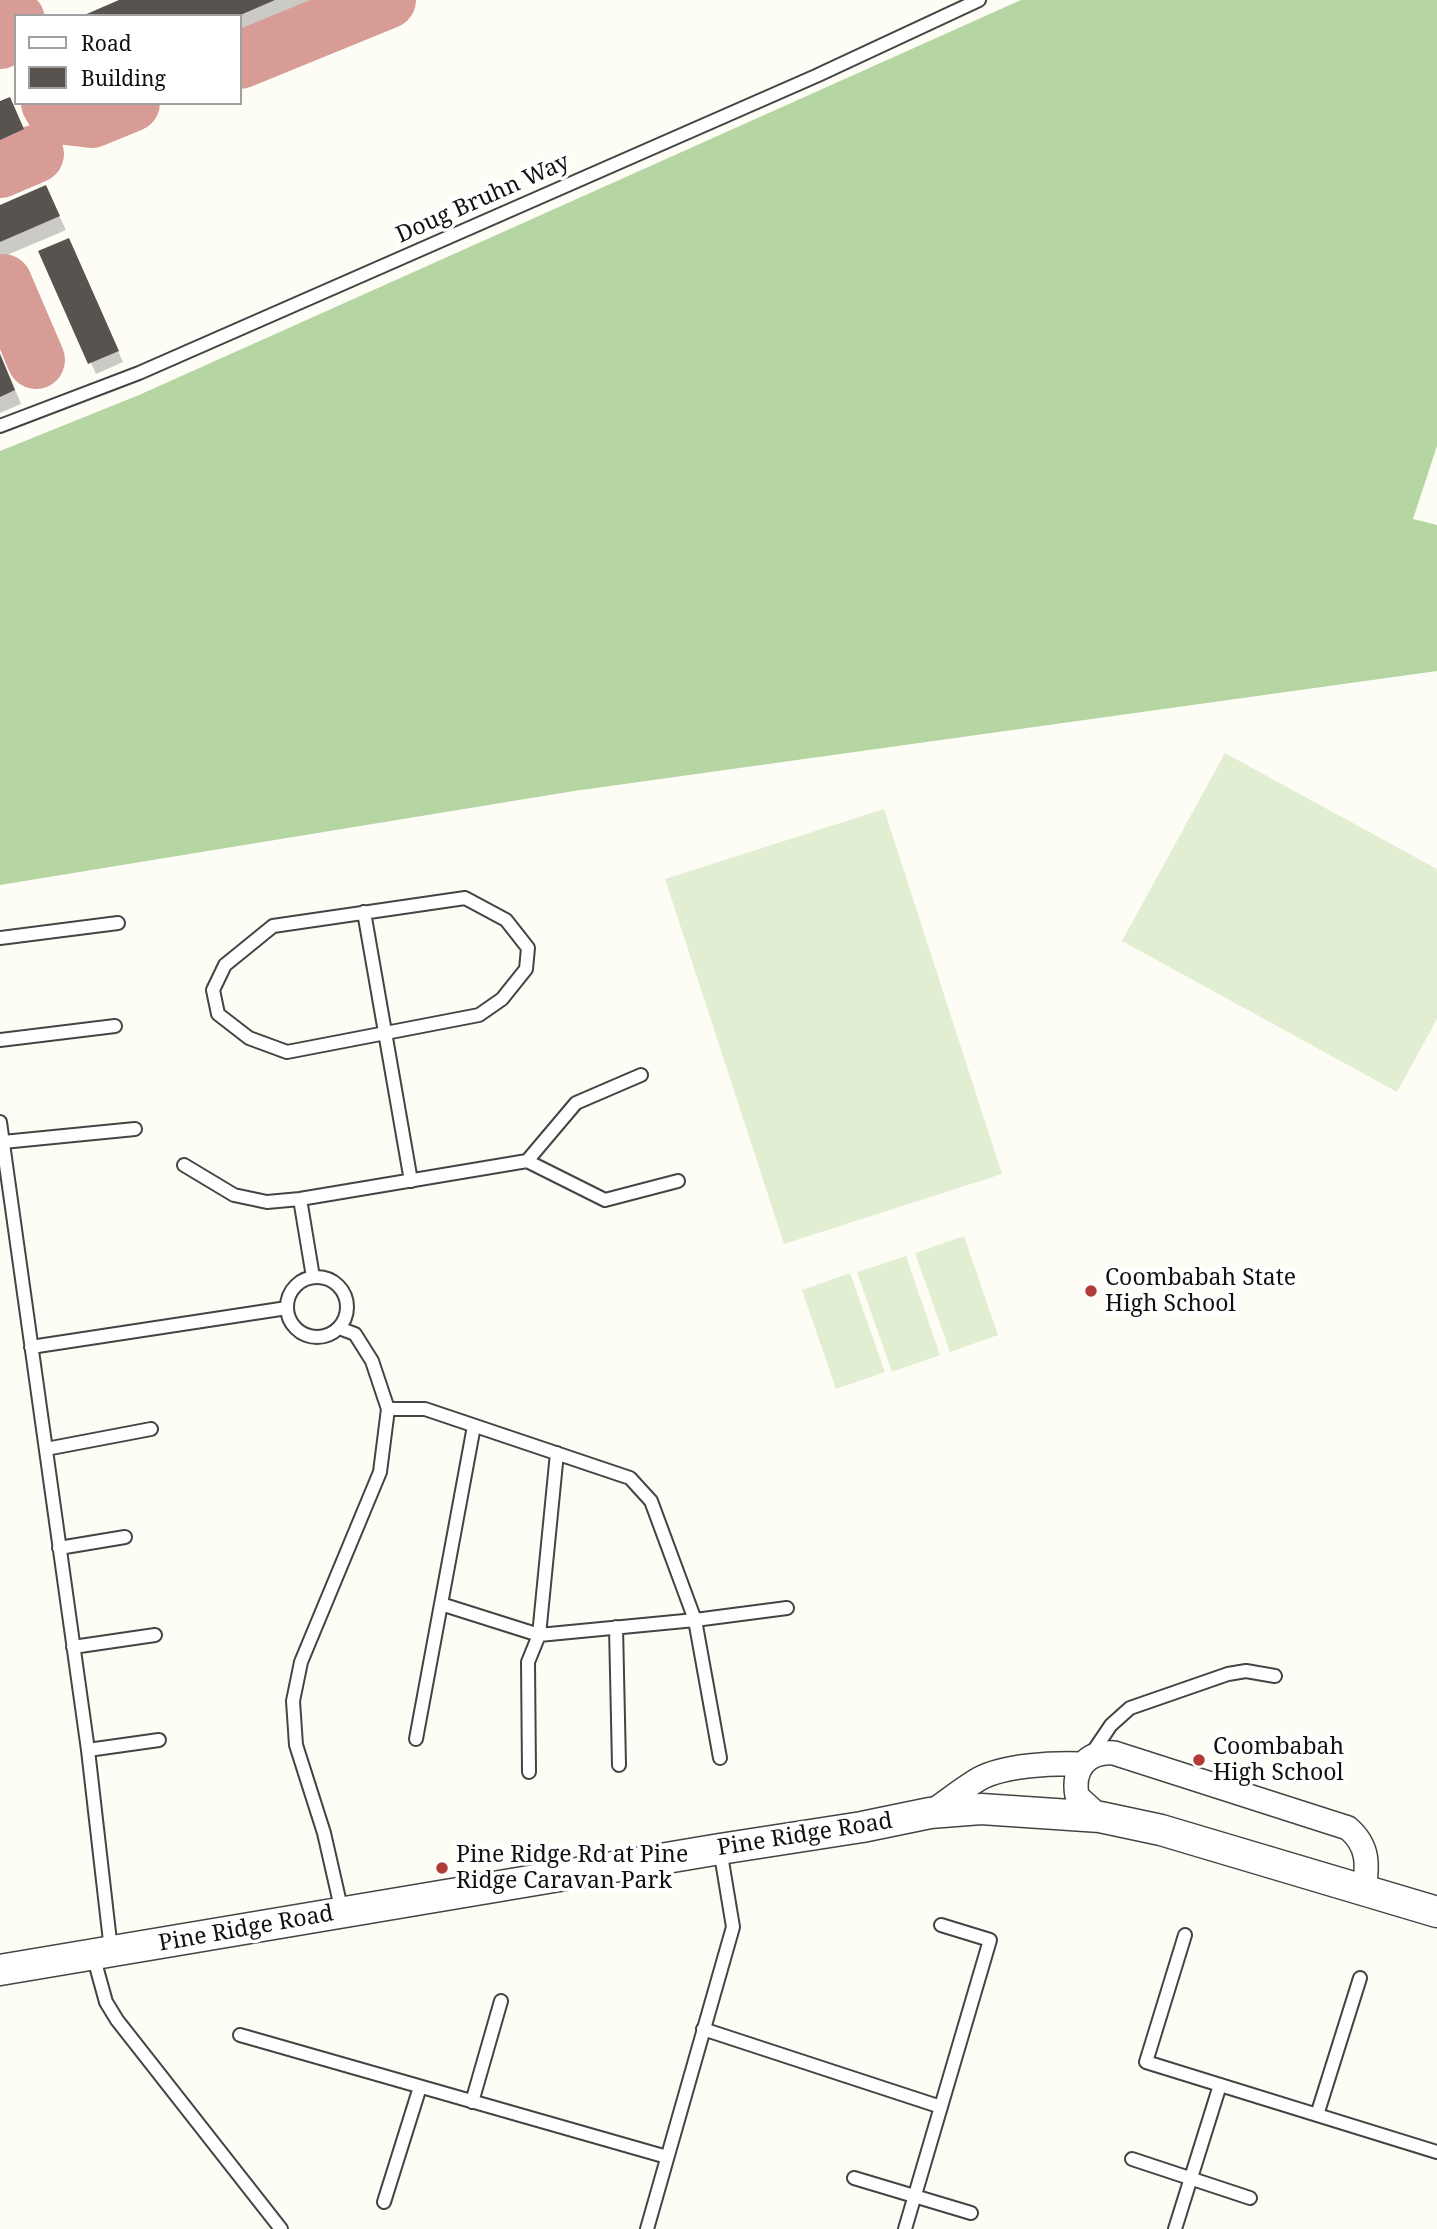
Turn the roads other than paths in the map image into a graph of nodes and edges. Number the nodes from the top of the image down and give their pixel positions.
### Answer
1 (979, 0) edge
2 (0, 426) edge
3 (364, 912) junction
4 (118, 923) dead end
5 (0, 938) edge
6 (115, 1026) dead end
7 (386, 1033) junction
8 (0, 1040) edge
9 (641, 1075) dead end
10 (0, 1122) edge
11 (135, 1129) dead end
12 (3, 1142) junction
13 (527, 1161) junction
14 (184, 1165) dead end
15 (411, 1181) junction
16 (678, 1181) dead end
17 (300, 1199) junction
18 (313, 1277) junction
19 (287, 1308) junction
20 (338, 1328) junction
21 (31, 1347) junction
22 (388, 1409) junction
23 (474, 1426) junction
24 (151, 1429) dead end
25 (46, 1449) junction
26 (557, 1453) junction
27 (125, 1537) dead end
28 (60, 1548) junction
29 (441, 1604) junction
30 (787, 1608) dead end
31 (695, 1620) junction
32 (616, 1627) junction
33 (155, 1635) dead end
34 (539, 1635) junction
35 (74, 1647) junction
36 (1275, 1675) dead end
37 (416, 1739) dead end
38 (159, 1740) dead end
39 (88, 1750) junction
40 (720, 1758) dead end
41 (1086, 1760) junction
42 (618, 1765) dead end
43 (529, 1772) dead end
44 (930, 1813) junction
45 (1100, 1817) junction
46 (720, 1849) junction
47 (1364, 1891) junction
48 (342, 1912) junction
49 (1437, 1912) edge
50 (941, 1925) dead end
51 (1185, 1935) dead end
52 (102, 1953) junction
53 (0, 1970) edge
54 (1360, 1978) dead end
55 (501, 2001) dead end
56 (703, 2029) junction
57 (240, 2035) dead end
58 (1220, 2085) junction
59 (420, 2087) junction
60 (472, 2102) junction
61 (941, 2107) junction
62 (1317, 2115) junction
63 (1437, 2152) edge
64 (667, 2157) junction
65 (1132, 2160) dead end
66 (854, 2178) dead end
67 (1191, 2179) junction
68 (915, 2195) junction
69 (1250, 2198) dead end
70 (384, 2202) dead end
71 (971, 2213) dead end
72 (281, 2229) edge
73 (647, 2229) edge
74 (905, 2229) edge
75 (1175, 2229) edge

1 - 2 lane, Doug Bruhn Way
3 - 7 lane
3 - 7 lane
3 - 7 lane
4 - 5 lane
6 - 8 lane
7 - 15 lane
9 - 13 lane
10 - 12 lane
11 - 12 lane
12 - 21 lane
13 - 15 lane
13 - 16 lane
14 - 17 lane
15 - 17 lane
17 - 18 lane
18 - 19 lane
18 - 20 lane
19 - 20 lane
19 - 21 lane
20 - 22 lane
21 - 25 lane
22 - 23 lane
22 - 48 lane
23 - 26 lane
23 - 29 lane
24 - 25 lane
25 - 28 lane
26 - 31 lane
26 - 34 lane
27 - 28 lane
28 - 35 lane
29 - 34 lane
29 - 37 lane
30 - 31 lane
31 - 32 lane
31 - 40 lane
32 - 34 lane
32 - 42 lane
33 - 35 lane
34 - 43 lane
35 - 39 lane
36 - 41 lane
38 - 39 lane
39 - 52 lane
41 - 44 street
41 - 45 street
41 - 47 street
44 - 45 street, Pine Ridge Road
44 - 46 street, Pine Ridge Road
45 - 47 street, Pine Ridge Road
46 - 48 street, Pine Ridge Road
46 - 56 lane
47 - 49 street, Pine Ridge Road
48 - 52 street, Pine Ridge Road
50 - 61 lane
51 - 58 lane
52 - 53 street, Pine Ridge Road
52 - 72 lane
54 - 62 lane
55 - 60 lane
56 - 61 lane
56 - 64 lane
57 - 59 lane
58 - 62 lane
58 - 67 lane
59 - 60 lane
59 - 70 lane
60 - 64 lane
61 - 68 lane
62 - 63 lane
64 - 73 lane
65 - 67 lane
66 - 68 lane
67 - 69 lane
67 - 75 lane
68 - 71 lane
68 - 74 lane

